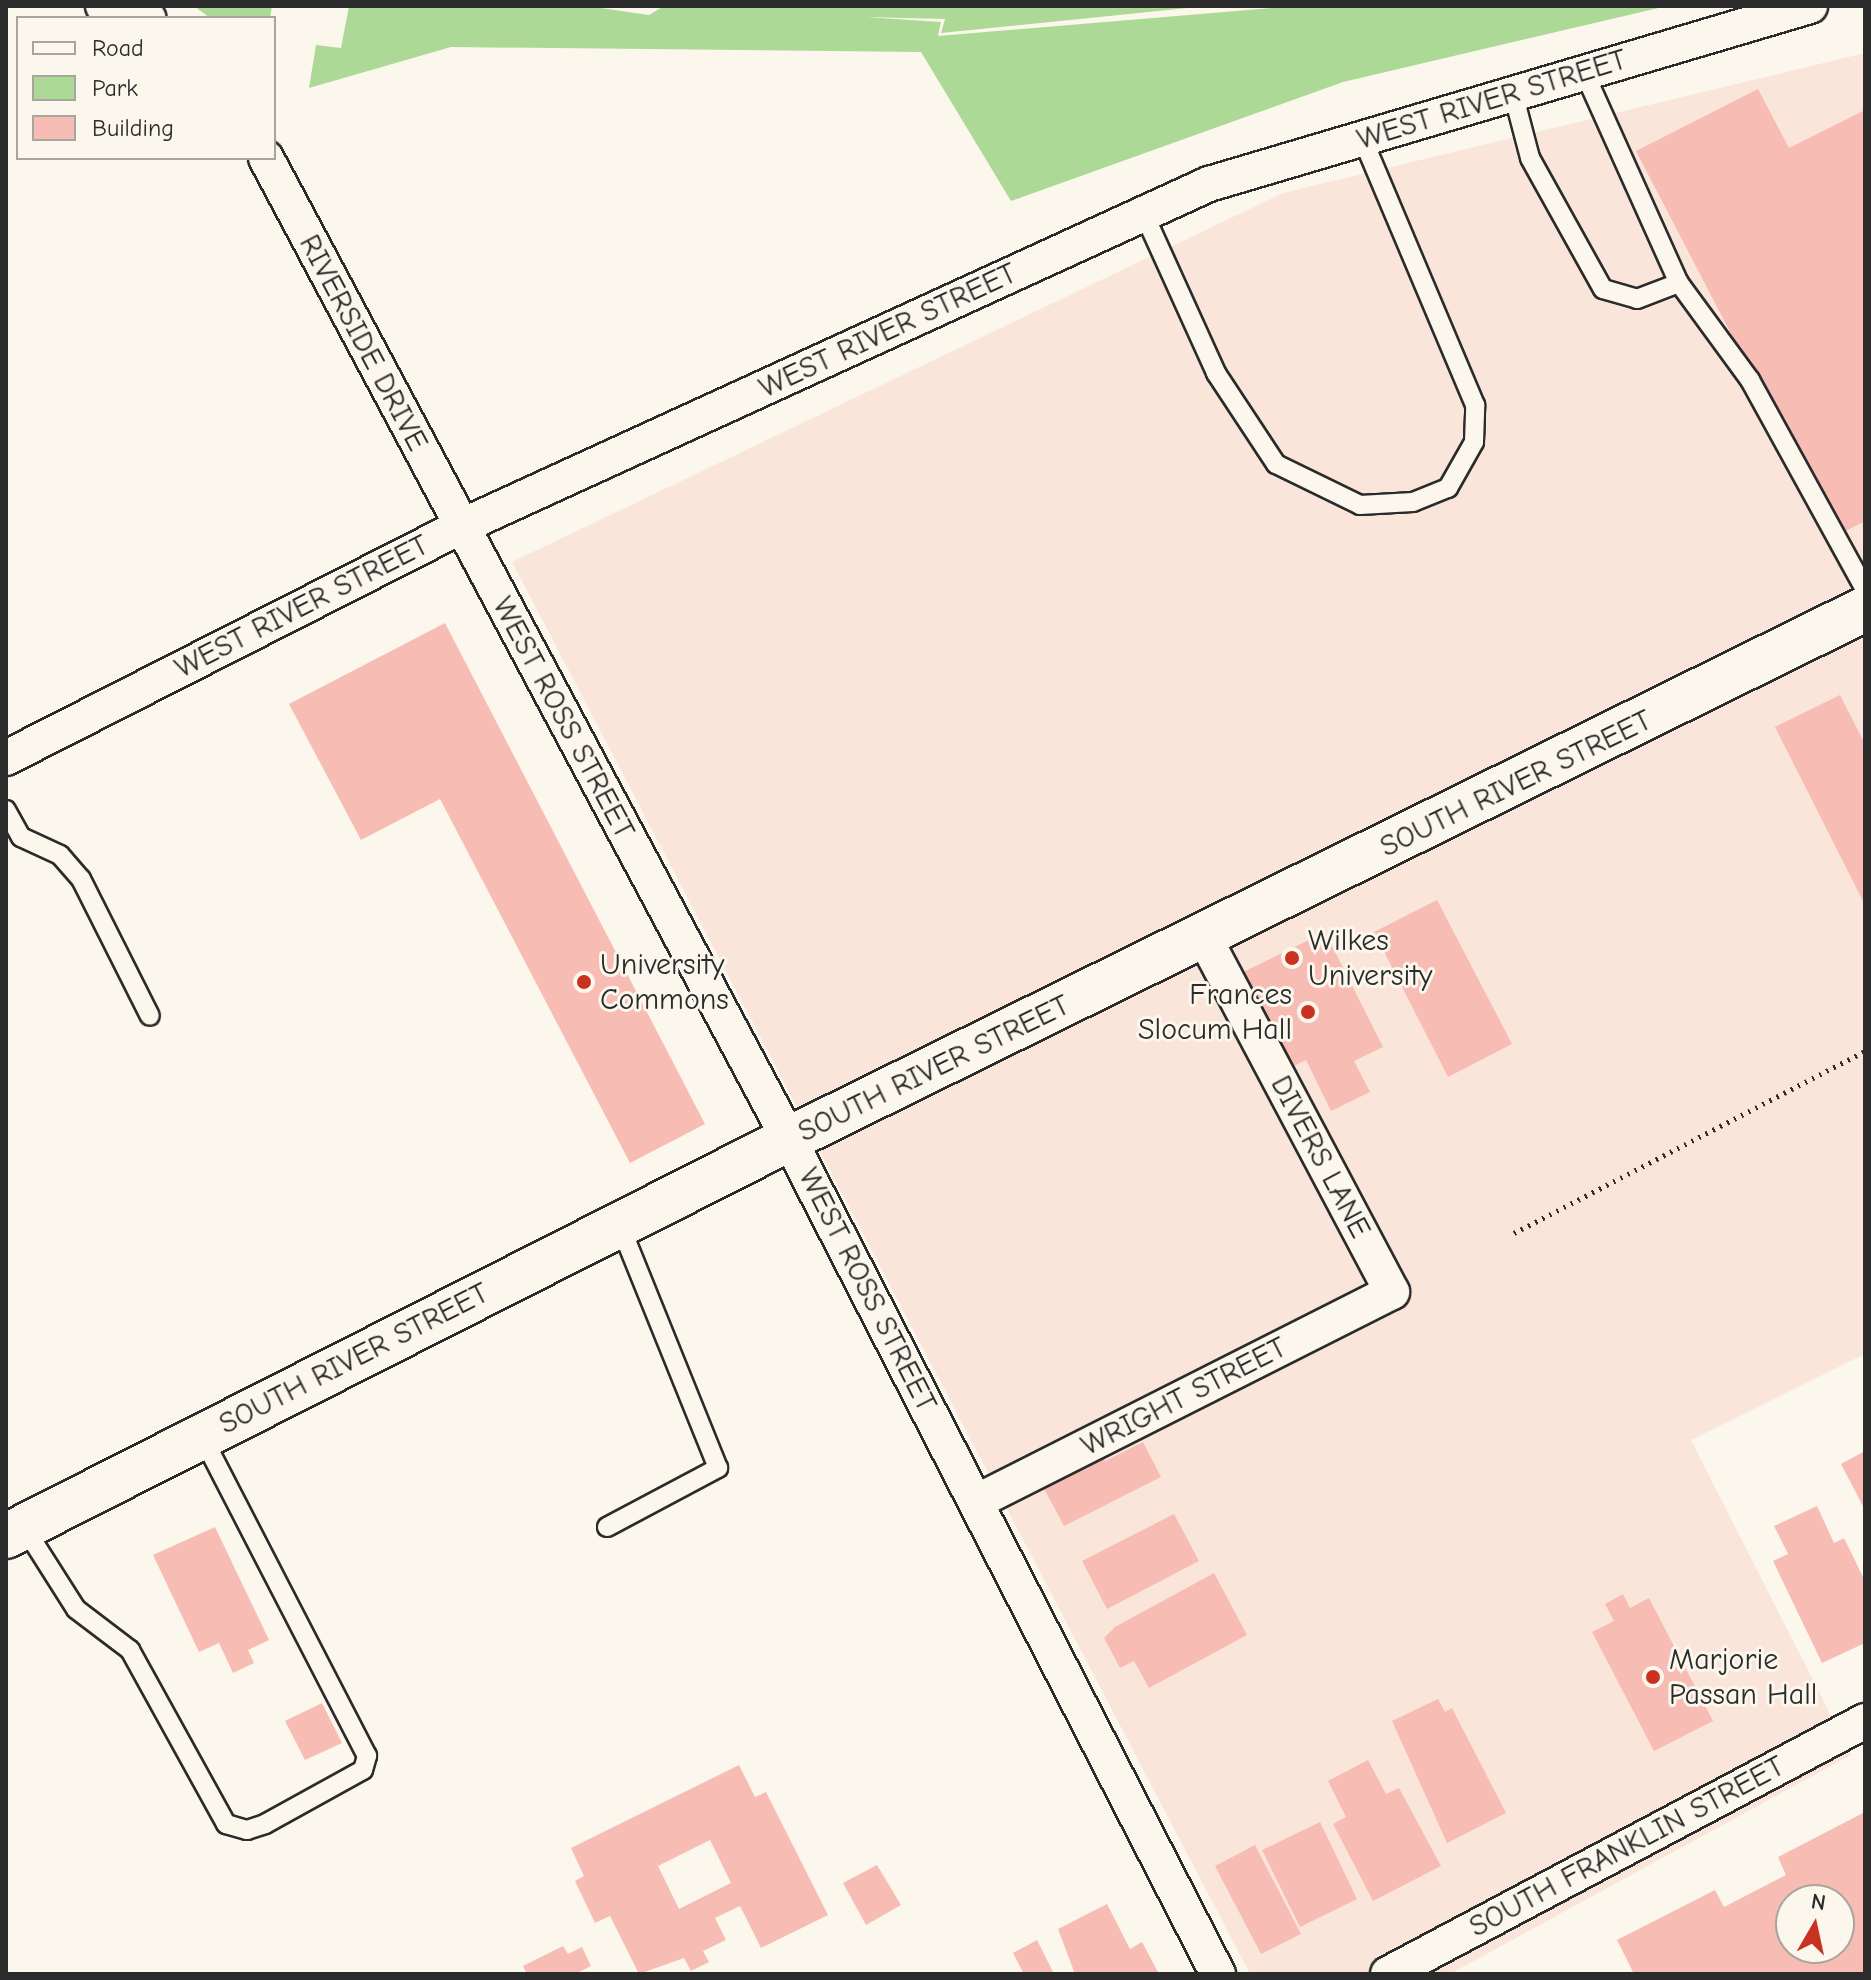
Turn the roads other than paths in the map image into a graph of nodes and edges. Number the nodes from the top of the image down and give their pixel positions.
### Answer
1 (103, 6) edge
2 (1810, 6) edge
3 (140, 16) edge
4 (1584, 72) junction
5 (1513, 93) junction
6 (1362, 138) junction
7 (267, 160) edge
8 (1144, 214) junction
9 (1679, 283) junction
10 (460, 527) junction
11 (1865, 589) edge
12 (1865, 609) edge
13 (6, 758) edge
14 (6, 810) edge
15 (1204, 937) junction
16 (150, 1016) dead end
17 (789, 1139) junction
18 (620, 1225) junction
19 (1392, 1292) joint
20 (202, 1437) junction
21 (976, 1502) junction
22 (607, 1527) dead end
23 (15, 1531) edge
24 (1865, 1721) edge
25 (1218, 1974) edge
26 (1388, 1974) edge

1 - 3 street
2 - 4 street, WEST RIVER STREET
4 - 5 street, WEST RIVER STREET
4 - 9 lane
5 - 6 street, WEST RIVER STREET
5 - 9 lane
6 - 8 street, WEST RIVER STREET
6 - 8 lane
7 - 10 street, RIVERSIDE DRIVE
8 - 10 street, WEST RIVER STREET
9 - 11 lane
10 - 13 street, WEST RIVER STREET
10 - 17 street, WEST ROSS STREET
12 - 15 main road, SOUTH RIVER STREET
14 - 16 lane
15 - 17 main road, SOUTH RIVER STREET
15 - 19 street, DIVERS LANE
17 - 18 main road, SOUTH RIVER STREET
17 - 21 street, WEST ROSS STREET
18 - 20 main road, SOUTH RIVER STREET
18 - 22 lane
19 - 21 street, WRIGHT STREET
20 - 23 main road, SOUTH RIVER STREET
20 - 23 lane
21 - 25 street, WEST ROSS STREET
24 - 26 street, SOUTH FRANKLIN STREET

